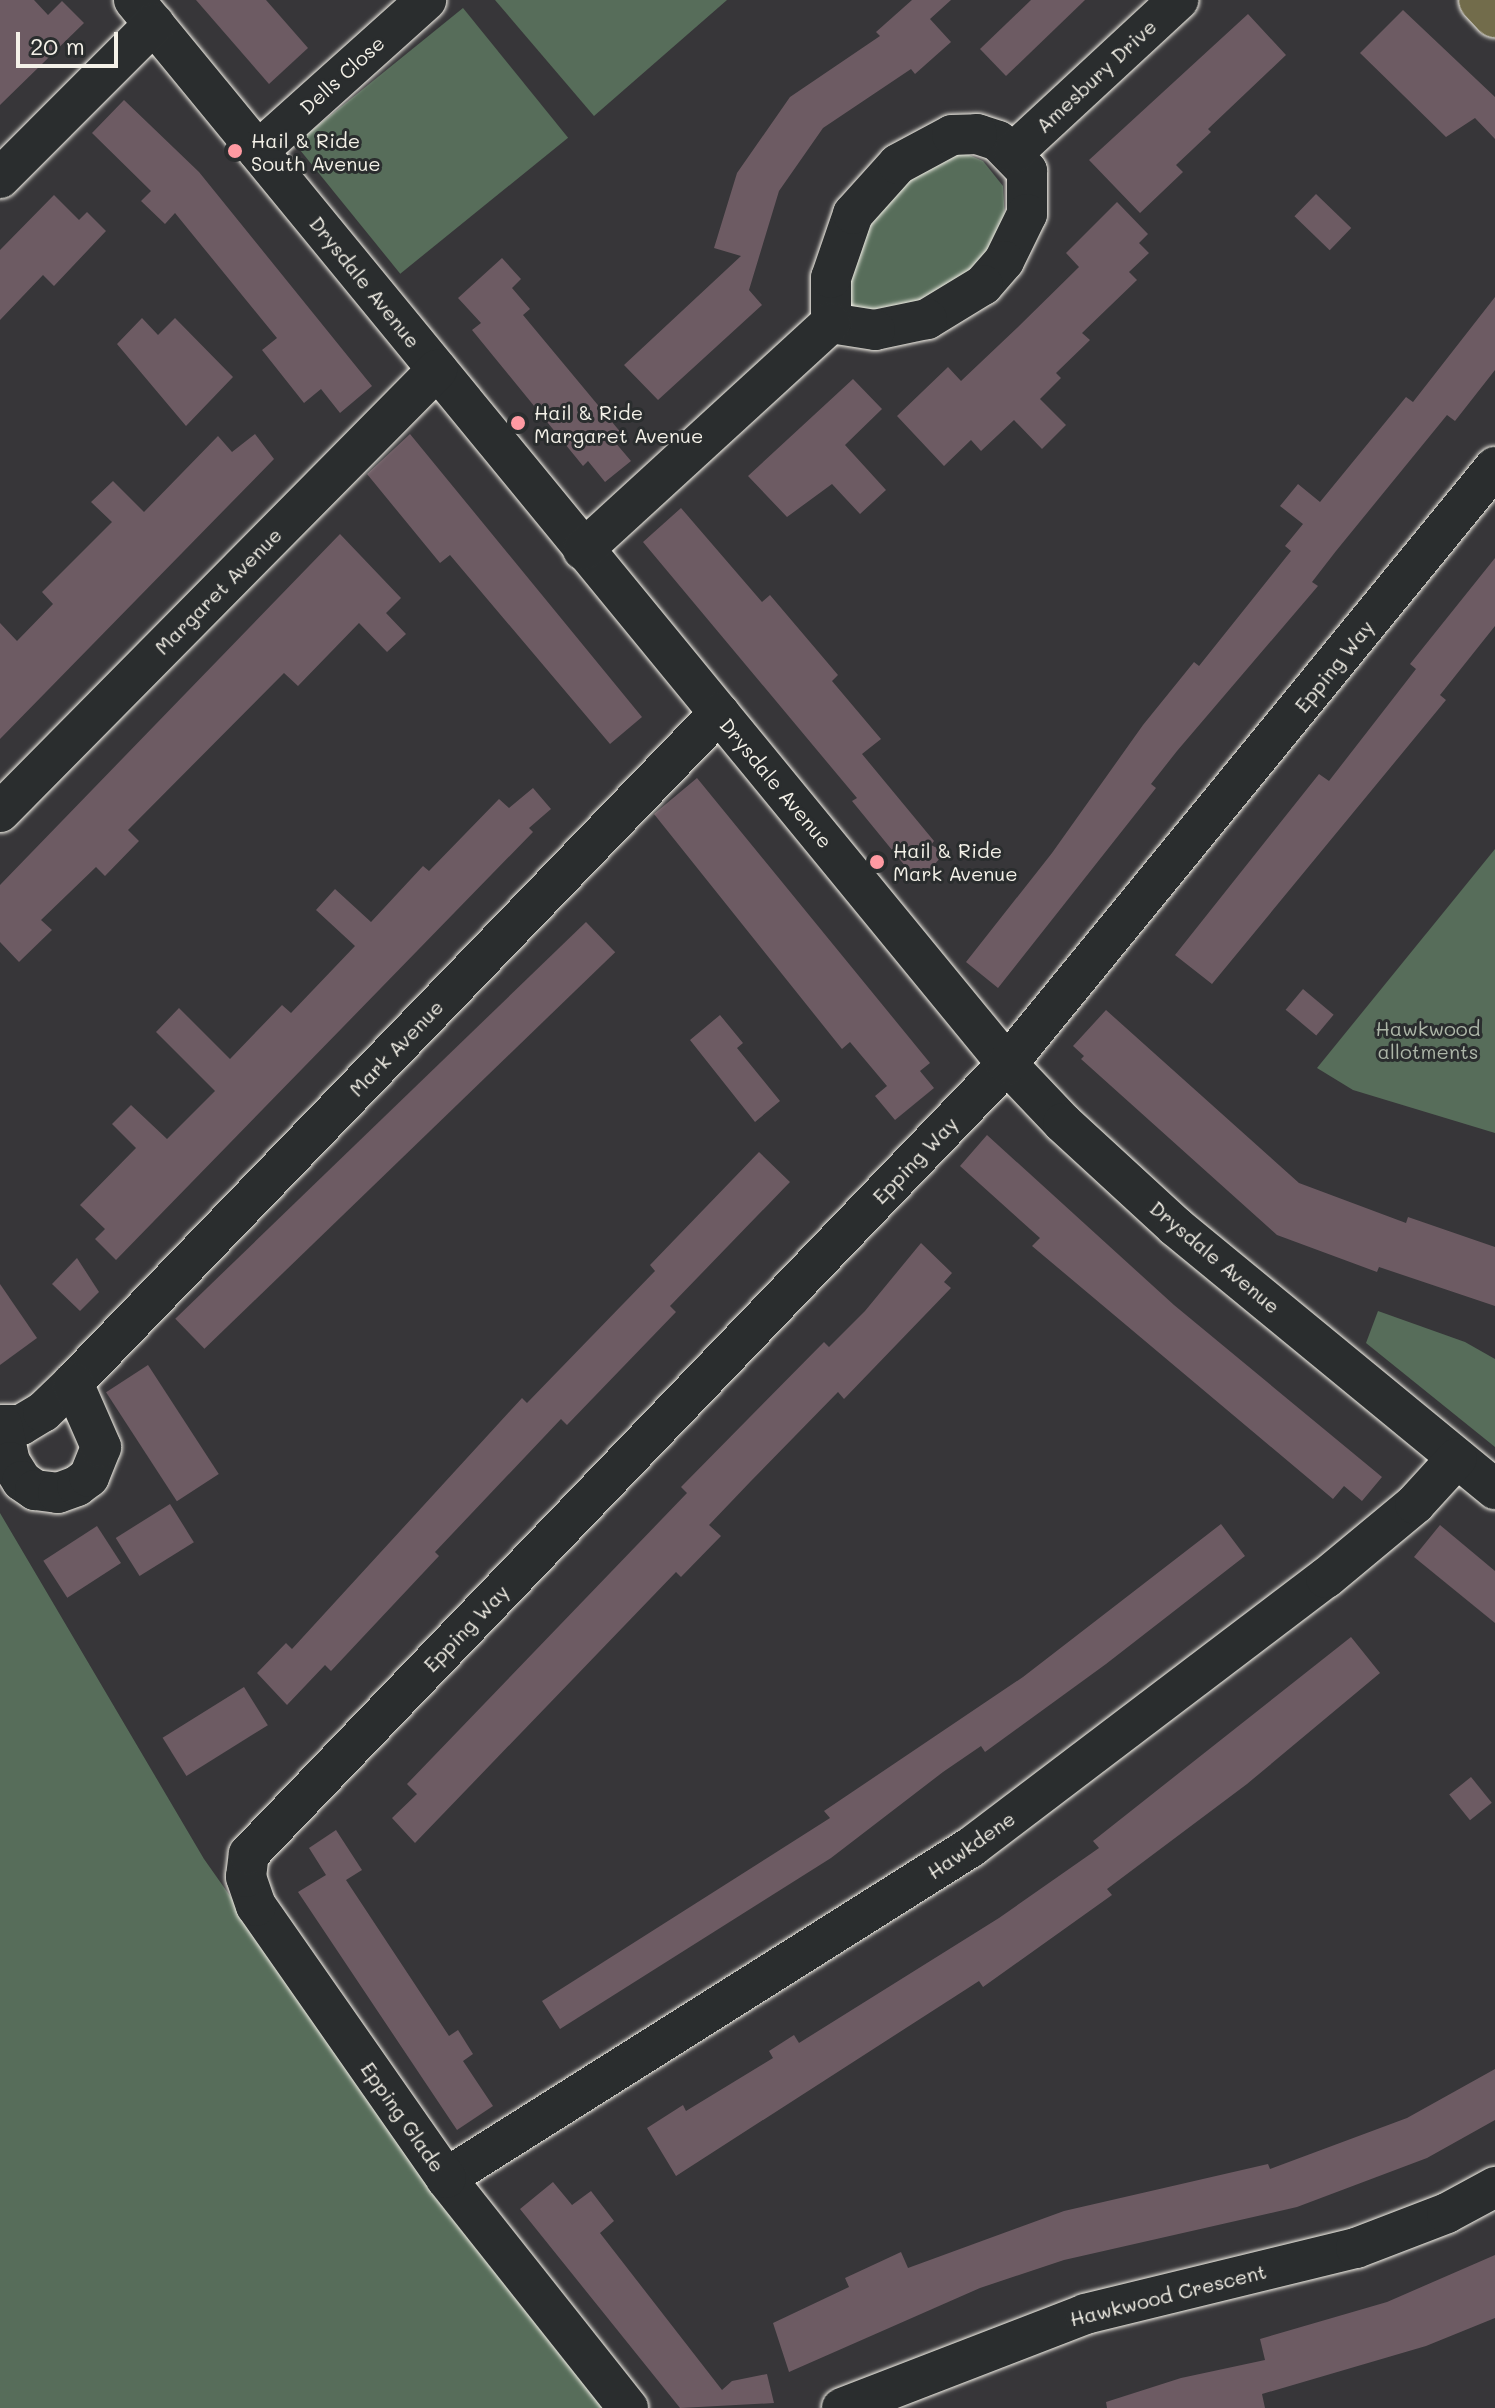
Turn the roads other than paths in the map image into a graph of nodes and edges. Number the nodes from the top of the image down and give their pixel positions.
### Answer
1 (426, 0) edge
2 (1178, 0) edge
3 (1481, 0) edge
4 (144, 12) edge
5 (1495, 15) edge
6 (258, 151) junction
7 (1014, 152) junction
8 (0, 178) edge
9 (831, 323) junction
10 (437, 370) junction
11 (1495, 467) edge
12 (583, 550) junction
13 (719, 713) junction
14 (0, 812) edge
15 (1007, 1064) junction
16 (73, 1383) junction
17 (1, 1425) edge
18 (1457, 1458) junction
19 (1495, 1489) edge
20 (288, 1812) joint
21 (446, 2178) junction
22 (1495, 2187) edge
23 (628, 2408) edge
24 (842, 2408) edge

1 - 6 street, Dells Close
2 - 7 street, Amesbury Drive
3 - 5 main road
4 - 6 street, Drysdale Avenue
4 - 8 street
6 - 10 street, Drysdale Avenue
7 - 9 street
7 - 9 street
9 - 12 street
10 - 12 street, Drysdale Avenue
10 - 14 street, Margaret Avenue
11 - 15 street, Epping Way
12 - 13 street, Drysdale Avenue
13 - 15 street, Drysdale Avenue
13 - 16 street, Mark Avenue
15 - 18 street, Drysdale Avenue
15 - 20 street, Epping Way
16 - 17 street, Mark Avenue
16 - 17 street, Mark Avenue
18 - 19 street, Drysdale Avenue
18 - 21 street, Hawkdene
20 - 21 street, Epping Glade
21 - 23 street, Epping Glade
22 - 24 street, Hawkwood Crescent

